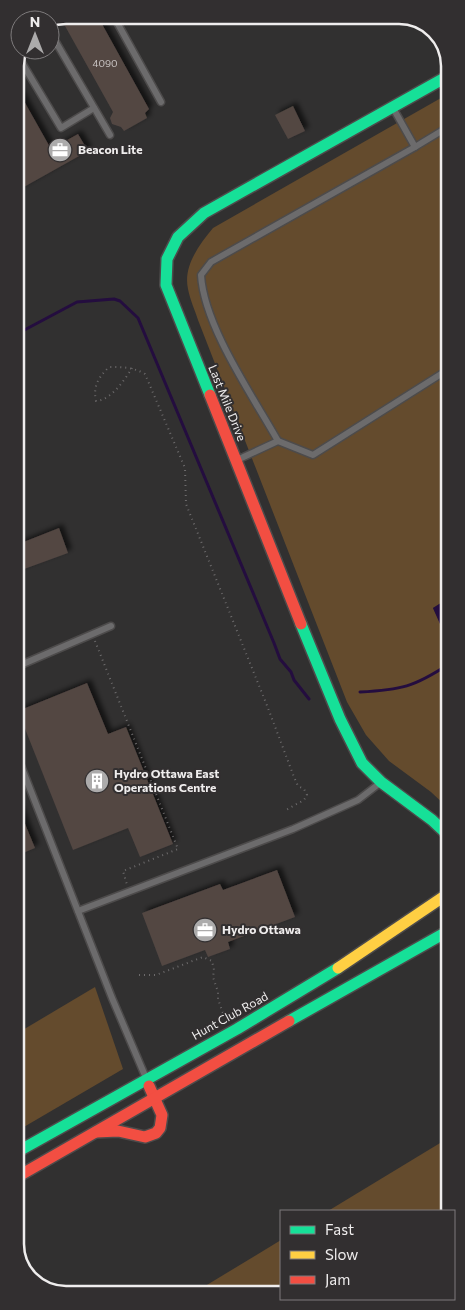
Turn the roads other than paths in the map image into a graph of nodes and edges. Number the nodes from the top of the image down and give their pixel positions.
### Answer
1 (118, 24) edge
2 (60, 49) edge
3 (24, 66) edge
4 (441, 80) edge
5 (161, 102) dead end
6 (393, 107) junction
7 (94, 108) junction
8 (441, 131) edge
9 (110, 135) dead end
10 (415, 147) junction
11 (441, 374) edge
12 (278, 441) junction
13 (235, 460) junction
14 (111, 626) dead end
15 (24, 664) edge
16 (24, 773) edge
17 (381, 782) junction
18 (441, 828) edge
19 (441, 899) edge
20 (78, 911) junction
21 (441, 935) edge
22 (389, 951) dead end
23 (282, 1025) junction
24 (147, 1079) junction
25 (154, 1098) junction
26 (94, 1132) junction
27 (24, 1148) edge
28 (24, 1173) edge

1 - 5 lane
2 - 7 lane
3 - 7 lane
4 - 6 main road, Last Mile Drive
6 - 10 lane
6 - 13 main road, Last Mile Drive
7 - 9 lane
8 - 10 lane
10 - 12 lane
11 - 12 lane
12 - 13 lane
13 - 17 main road, Last Mile Drive
14 - 15 lane
16 - 20 lane
17 - 18 main road, Last Mile Drive
17 - 20 lane
19 - 24 main road, Hunt Club Road
20 - 24 lane
21 - 23 main road
22 - 23 main road
23 - 25 main road
24 - 25 main road
24 - 27 main road, Hunt Club Road
25 - 26 main road
25 - 26 main road
26 - 28 main road

